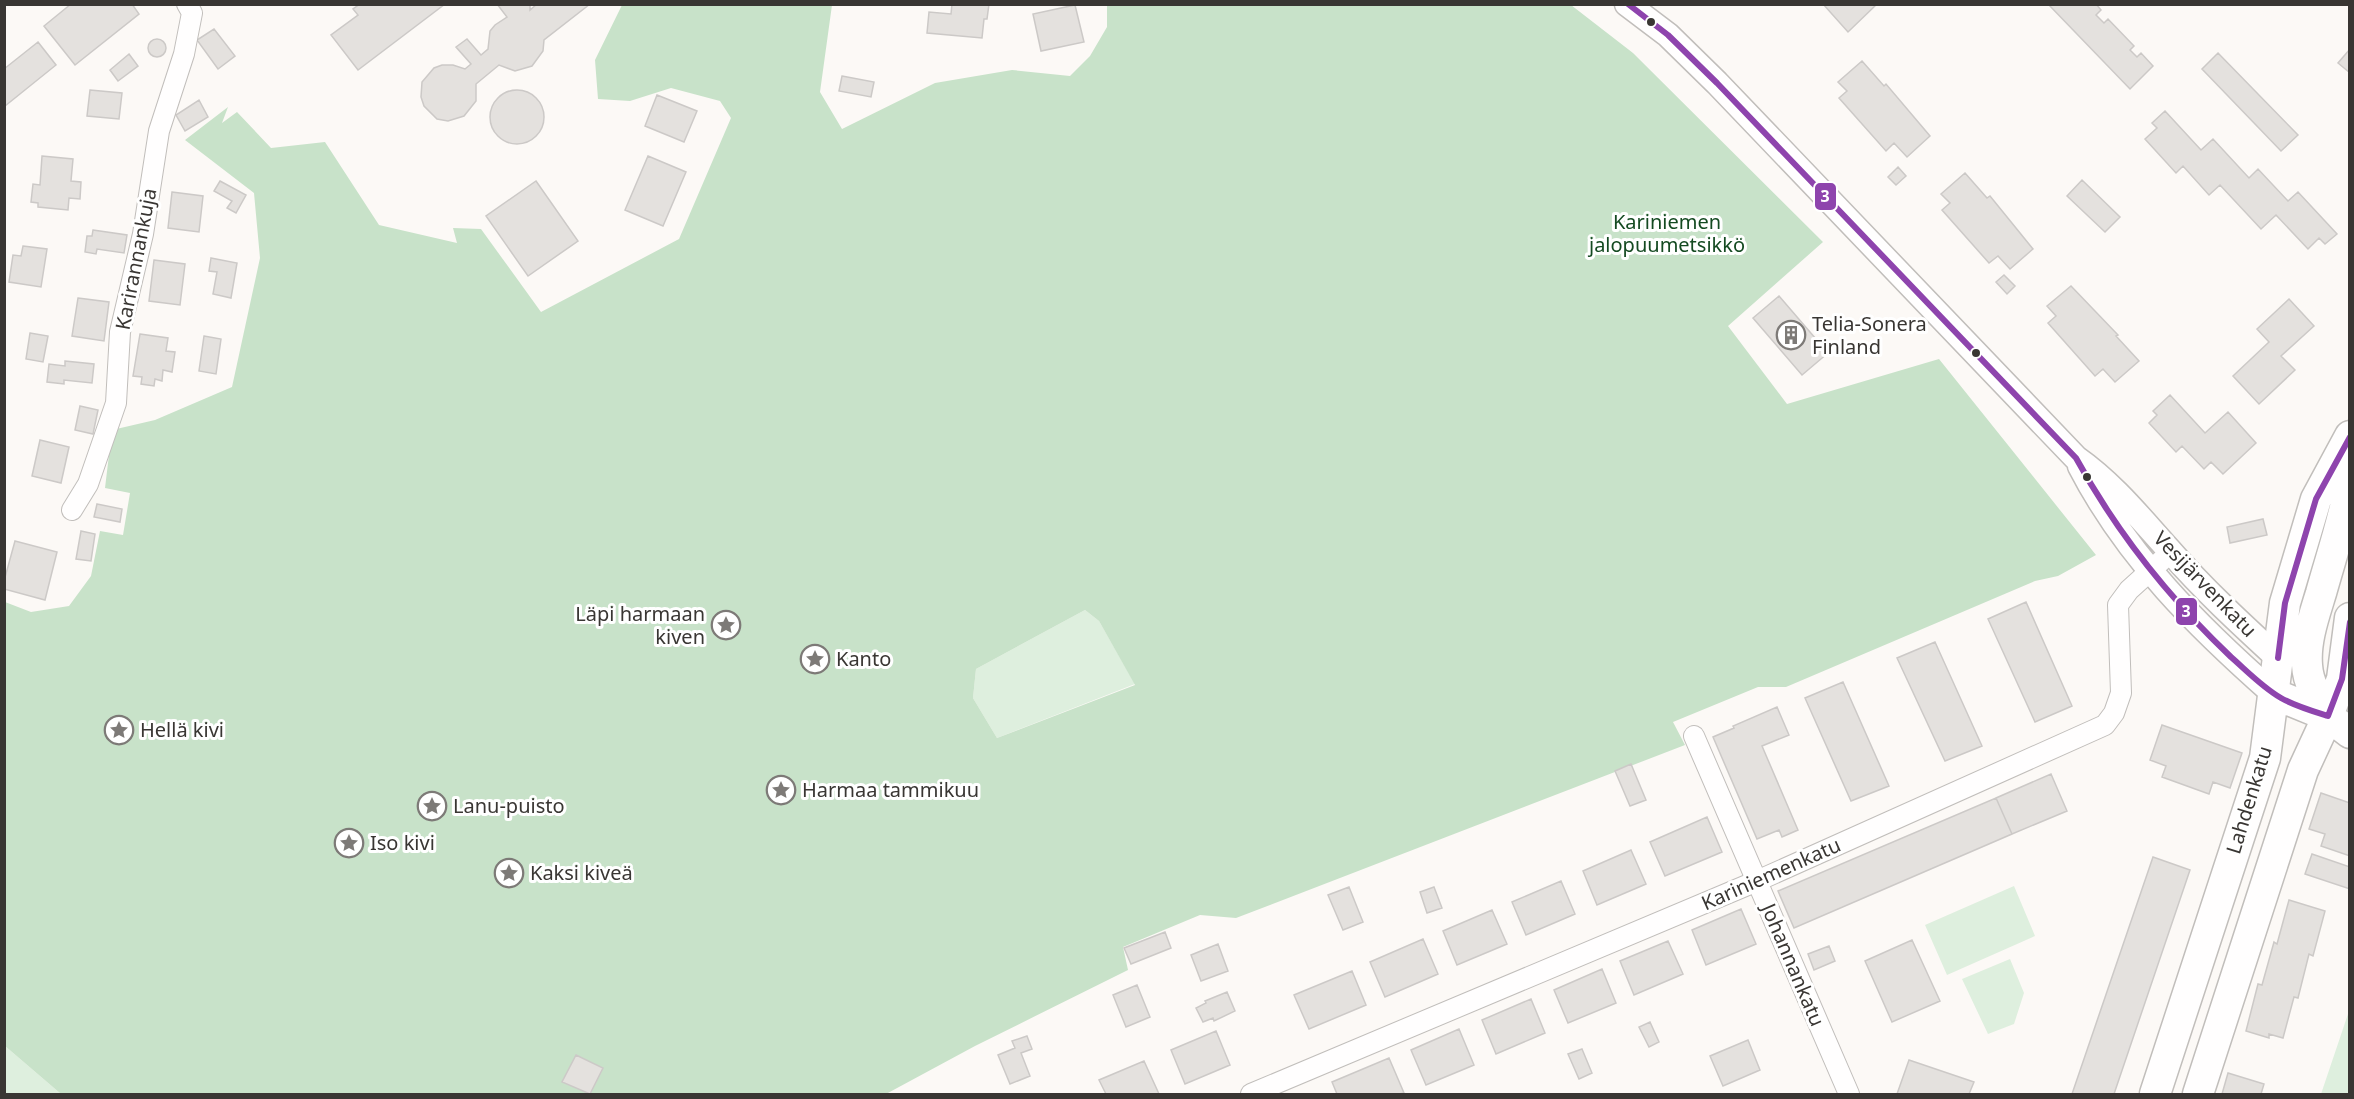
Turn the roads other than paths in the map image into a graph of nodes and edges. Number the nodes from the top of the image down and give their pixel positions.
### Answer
1 (187, 4) edge
2 (1627, 4) edge
3 (2349, 436) edge
4 (2076, 458) junction
5 (2349, 485) edge
6 (72, 510) dead end
7 (2171, 552) junction
8 (2149, 571) junction
9 (2349, 618) edge
10 (2278, 658) junction
11 (2307, 667) junction
12 (2346, 682) edge
13 (2274, 694) junction
14 (2339, 725) edge
15 (1694, 736) dead end
16 (1757, 881) junction
17 (1291, 1087) edge
18 (1251, 1095) edge
19 (1848, 1095) edge
20 (2155, 1095) edge
21 (2198, 1095) edge

1 - 6 street, Karirannankuja
2 - 4 street, Vesijärvenkatu
3 - 10 main road, Lahdenkatu
4 - 7 street, Vesijärvenkatu
4 - 8 street, Vesijärvenkatu
5 - 11 main road
7 - 8 street, Kariniemenkatu
7 - 10 street, Vesijärvenkatu
8 - 13 street, Vesijärvenkatu
8 - 16 street, Kariniemenkatu
9 - 12 main road, Lahdenkatu
10 - 11 main road, Vesijärvenkatu
10 - 13 main road, Lahdenkatu
11 - 12 main road, Vesijärvenkatu
11 - 14 main road
12 - 14 main road, Lahdenkatu
13 - 14 main road, Vesijärvenkatu
13 - 20 main road, Lahdenkatu
14 - 21 main road, Lahdenkatu
15 - 16 street, Johannankatu
16 - 17 street, Kariniemenkatu
16 - 19 street, Johannankatu
17 - 18 street, Kariniemenkatu

